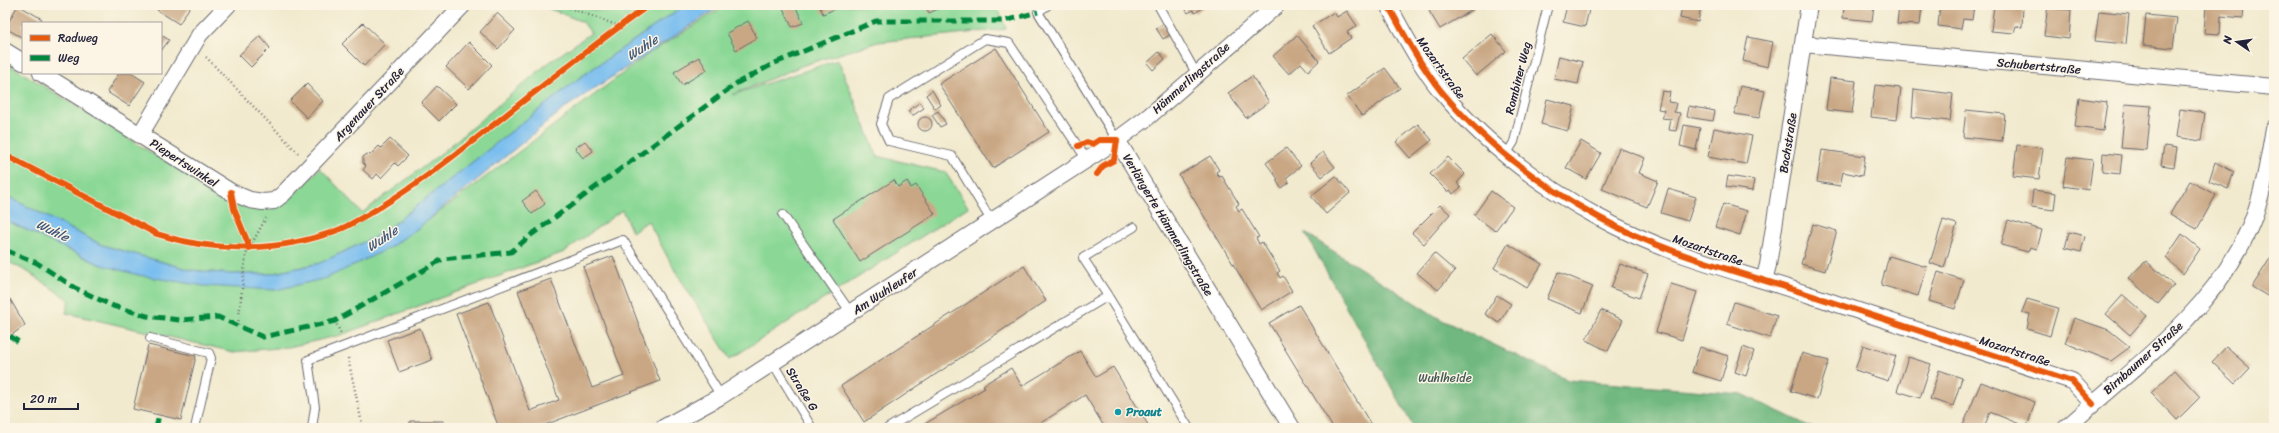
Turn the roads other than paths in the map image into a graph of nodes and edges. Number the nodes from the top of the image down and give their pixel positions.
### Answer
1 (228, 5) edge
2 (463, 5) edge
3 (1048, 5) edge
4 (1158, 5) edge
5 (1277, 5) edge
6 (1388, 5) edge
7 (1548, 5) edge
8 (1809, 5) edge
9 (1803, 44) junction
10 (5, 51) edge
11 (22, 61) edge
12 (1196, 73) junction
13 (43, 74) edge
14 (2274, 87) edge
15 (2274, 128) edge
16 (140, 135) junction
17 (1110, 145) junction
18 (1506, 155) junction
19 (1087, 160) junction
20 (274, 202) joint
21 (783, 215) dead end
22 (992, 222) junction
23 (1134, 227) dead end
24 (1764, 280) junction
25 (1108, 296) junction
26 (851, 313) junction
27 (150, 338) dead end
28 (772, 362) junction
29 (721, 396) junction
30 (2093, 404) junction
31 (195, 428) edge
32 (312, 428) edge
33 (663, 428) edge
34 (811, 428) edge
35 (888, 428) edge
36 (1189, 428) edge
37 (1292, 428) edge
38 (2066, 428) edge

1 - 16 street, Piepertswinkel
2 - 20 street, Argenauer Straße
3 - 17 lane, Verlängerte Hämmerlingstraße
4 - 12 lane
5 - 12 street, Hämmerlingstraße
6 - 18 street, Mozartstraße
7 - 18 lane, Rombiner Weg
8 - 9 street, Bachstraße
9 - 14 street, Schubertstraße
9 - 24 street, Bachstraße
10 - 11 street
12 - 17 street, Hämmerlingstraße
13 - 16 street, Piepertswinkel
15 - 30 street, Birnbaumer Straße
16 - 20 street, Piepertswinkel
17 - 19 street, Am Wuhleufer
17 - 37 street, Verlängerte Hämmerlingstraße
18 - 24 street, Mozartstraße
19 - 22 street, Am Wuhleufer
19 - 22 lane
21 - 26 lane
22 - 26 street, Am Wuhleufer
23 - 25 lane
24 - 30 street, Mozartstraße
25 - 35 lane
25 - 36 lane
26 - 28 street, Am Wuhleufer
27 - 31 lane
28 - 29 street, Am Wuhleufer
28 - 34 lane, Straße G
29 - 32 lane
29 - 33 street, Am Wuhleufer
30 - 38 street, Birnbaumer Straße

